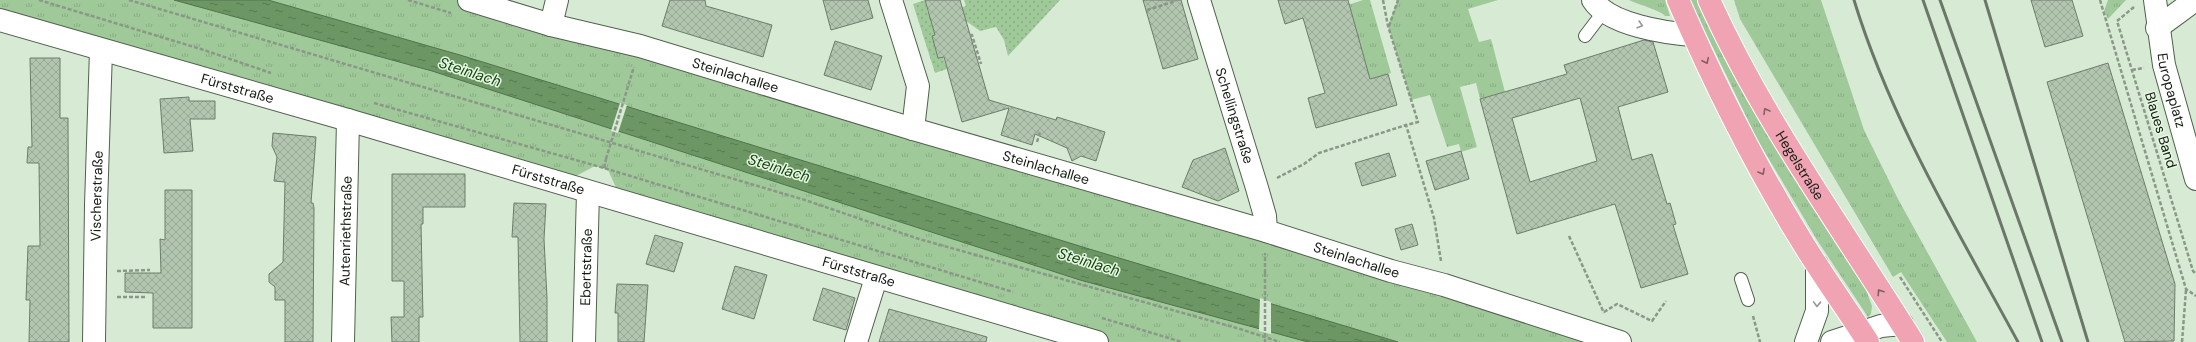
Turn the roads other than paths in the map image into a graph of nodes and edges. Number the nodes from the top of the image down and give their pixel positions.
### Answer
1 (469, 0) edge
2 (557, 0) edge
3 (891, 0) edge
4 (1199, 0) edge
5 (1678, 0) edge
6 (1709, 0) edge
7 (2195, 0) edge
8 (2146, 2) edge
9 (1599, 6) edge
10 (0, 20) edge
11 (551, 25) junction
12 (2157, 28) junction
13 (1693, 35) junction
14 (1585, 36) dead end
15 (101, 50) junction
16 (348, 120) junction
17 (913, 129) junction
18 (2196, 180) edge
19 (588, 192) junction
20 (1266, 231) junction
21 (1817, 265) junction
22 (876, 278) junction
23 (1741, 279) dead end
24 (1748, 300) road end
25 (1907, 333) edge
26 (1864, 337) edge
27 (94, 342) edge
28 (344, 342) edge
29 (584, 342) edge
30 (856, 342) edge
31 (1097, 342) edge
32 (1620, 342) edge
33 (1806, 342) edge
34 (1832, 342) edge
35 (1888, 342) edge

1 - 11 street, Steinlachallee
2 - 11 street
3 - 17 street
4 - 20 street, Schellingstraße
5 - 13 main road
25 -> 6 main road, Hegelstraße
7 - 12 street
8 - 12 street, Europaplatz
9 -> 13 street
9 - 14 lane
10 - 15 street, Fürststraße
11 - 17 street, Steinlachallee
12 - 18 street, Europaplatz
13 -> 21 main road
15 - 16 street, Fürststraße
15 - 27 street, Vischerstraße
16 - 19 street, Fürststraße
16 - 28 street, Autenriethstraße
17 - 20 street, Steinlachallee
19 - 22 street, Fürststraße
19 - 29 street, Ebertstraße
20 - 32 street, Steinlachallee
21 - 26 main road
21 -> 33 street
22 - 30 street
22 - 31 street, Fürststraße
23 - 24 lane
25 - 26 street
25 - 35 street
26 - 34 street

